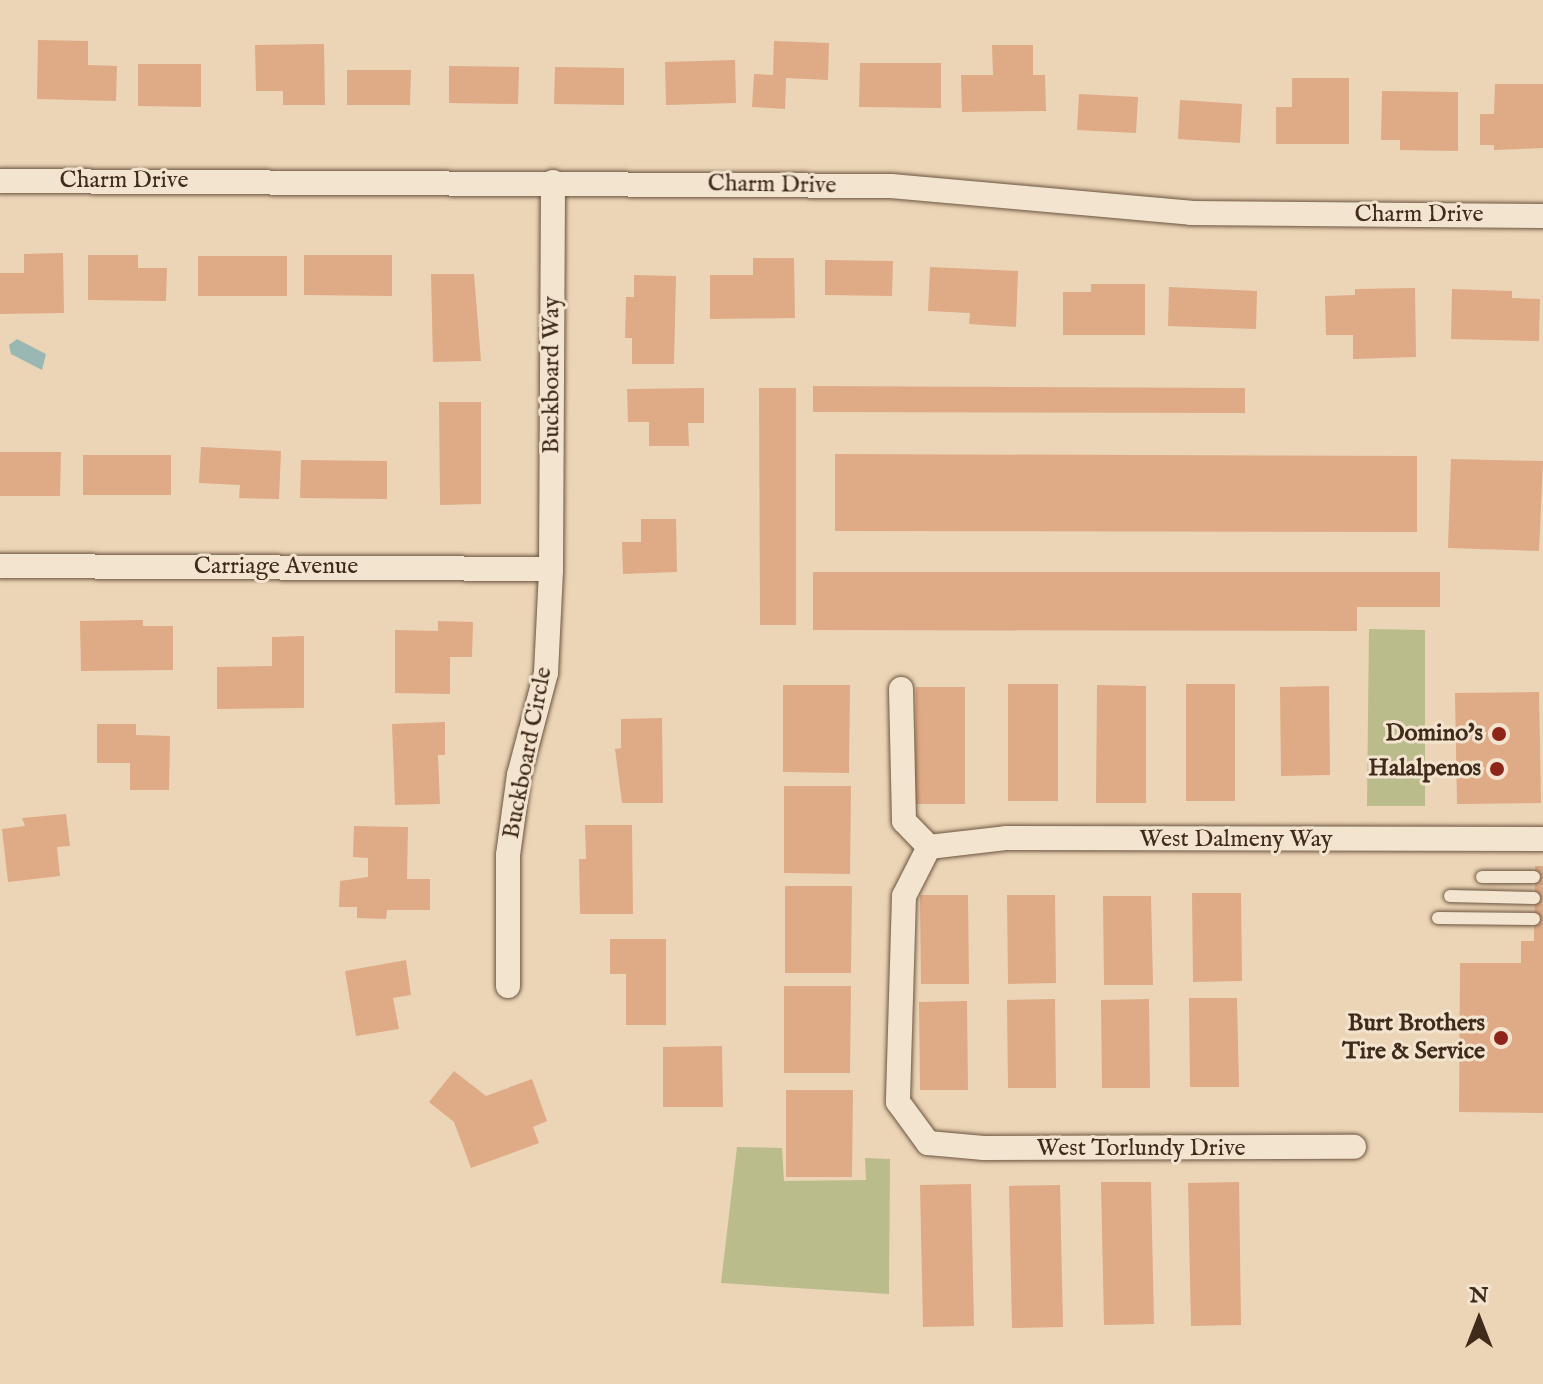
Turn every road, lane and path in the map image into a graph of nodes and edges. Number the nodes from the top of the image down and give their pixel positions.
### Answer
1 (0, 181) edge
2 (553, 182) junction
3 (1543, 216) edge
4 (0, 566) edge
5 (551, 569) junction
6 (901, 689) dead end
7 (1543, 839) edge
8 (929, 847) junction
9 (1482, 877) dead end
10 (1534, 877) dead end
11 (1450, 896) dead end
12 (1534, 898) dead end
13 (1438, 918) dead end
14 (1534, 919) dead end
15 (508, 986) dead end
16 (1354, 1147) dead end

1 - 2 street, Charm Drive
2 - 3 street, Charm Drive
2 - 5 street, Buckboard Way
4 - 5 street, Carriage Avenue
5 - 15 street, Buckboard Circle
6 - 8 street
7 - 8 street, West Dalmeny Way
8 - 16 street, West Torlundy Drive
9 - 10 lane
11 - 12 lane
13 - 14 lane

